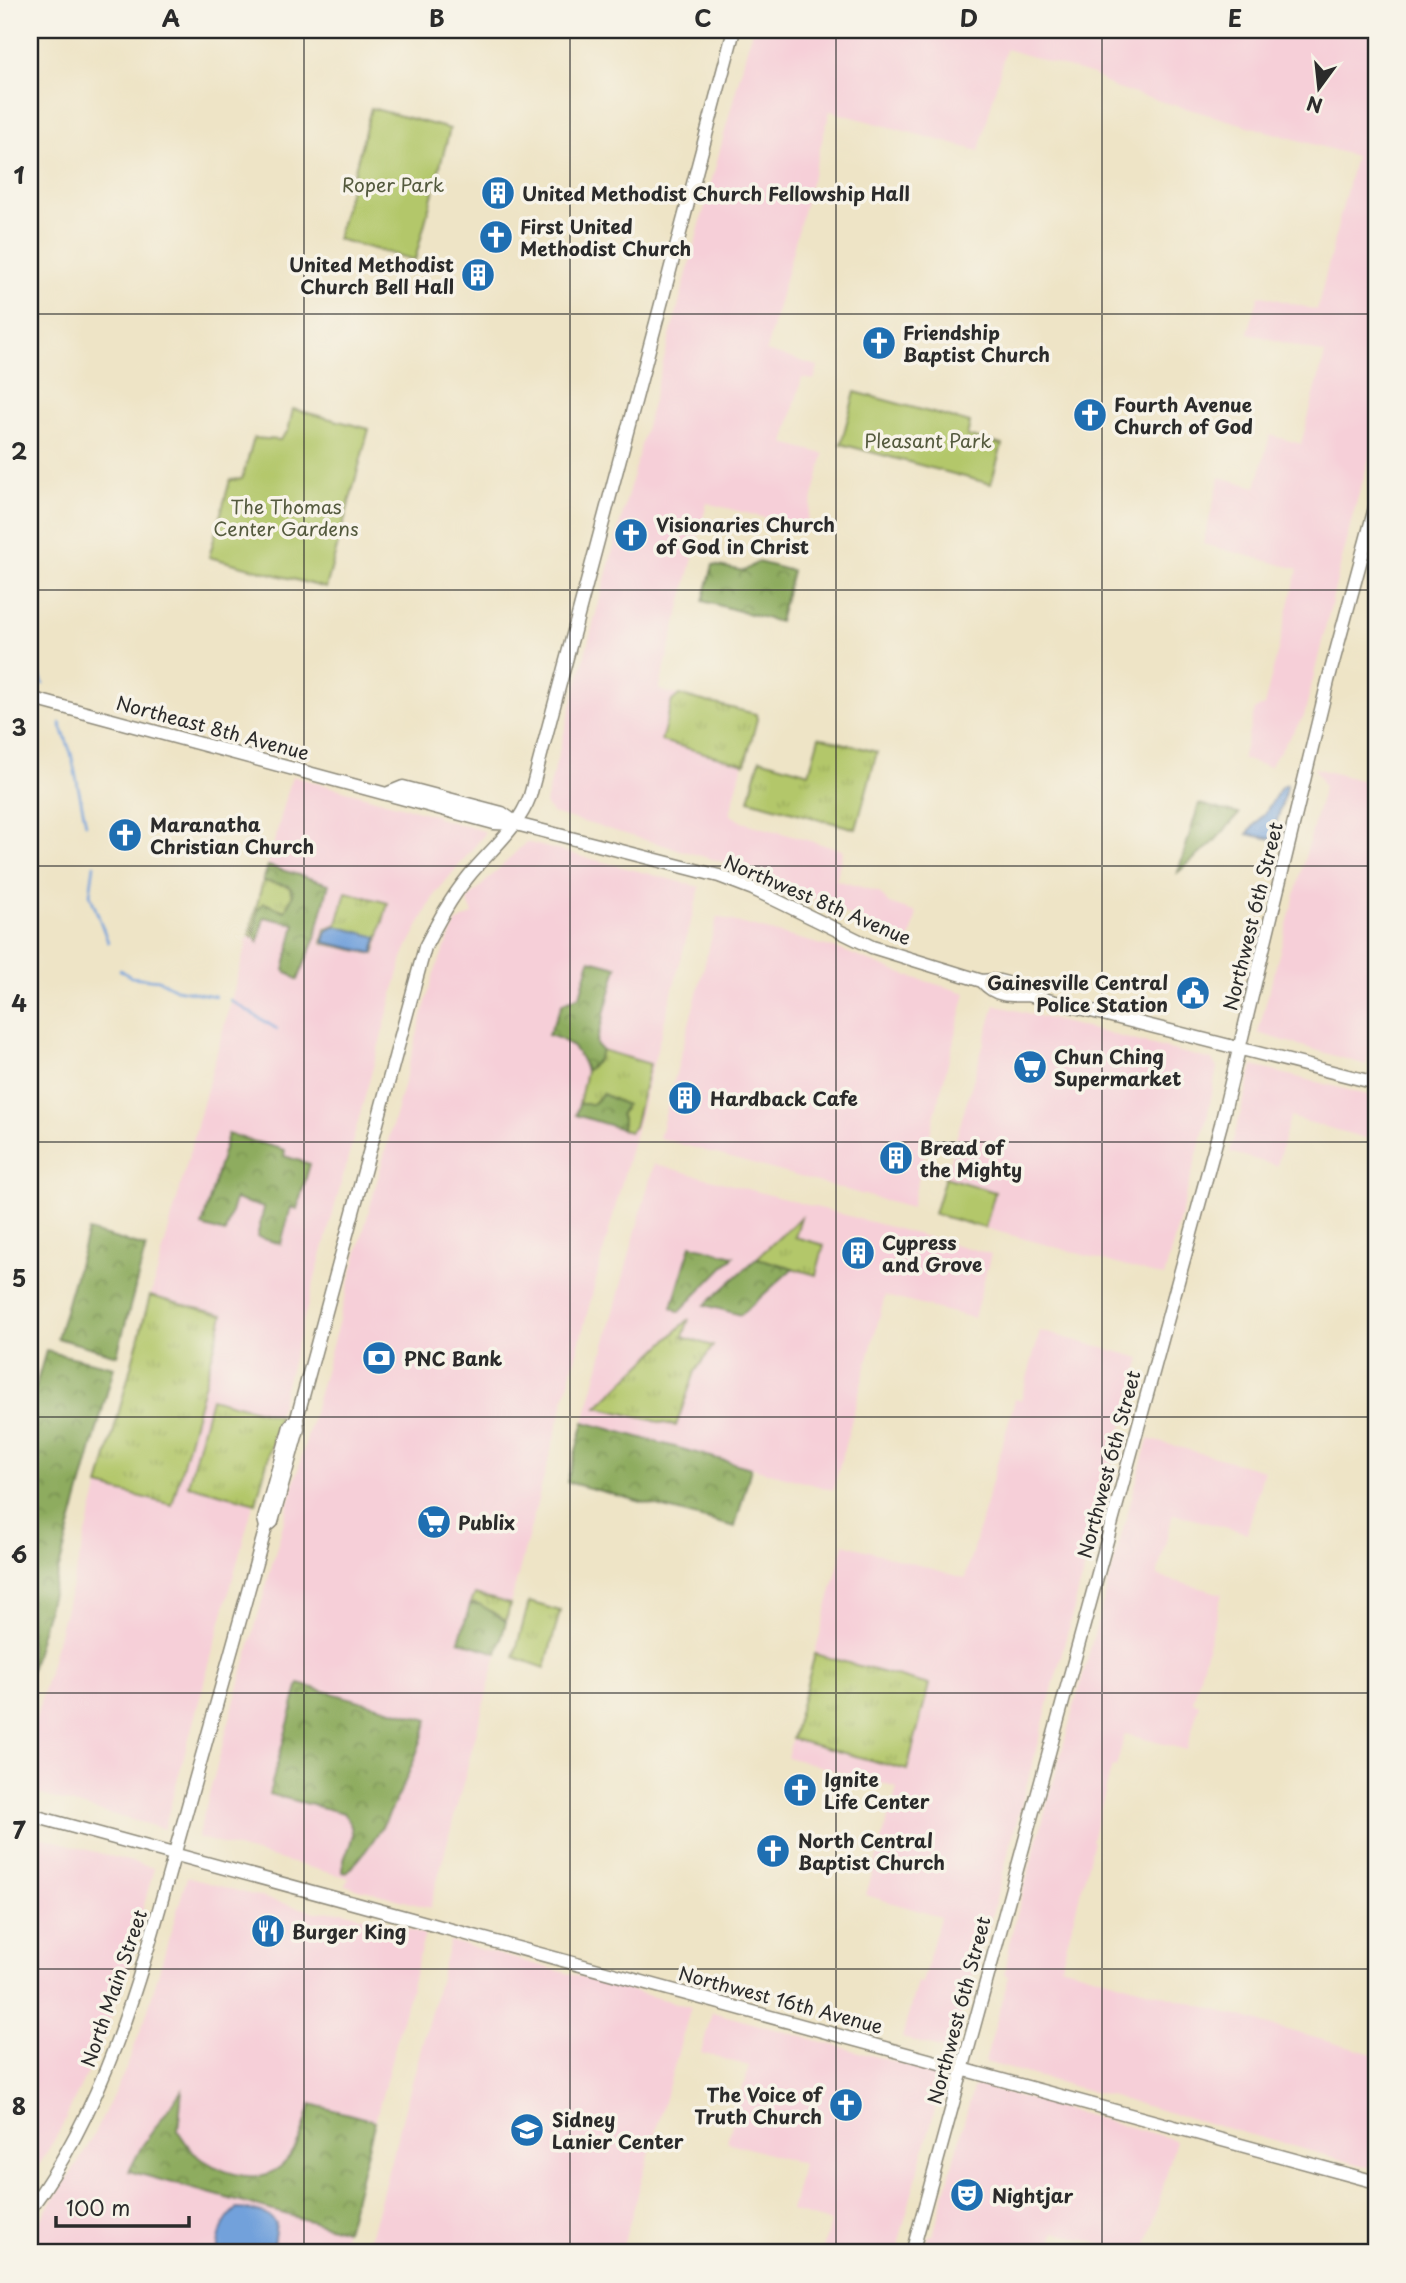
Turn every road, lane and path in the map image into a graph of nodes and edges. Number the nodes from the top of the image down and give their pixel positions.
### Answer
1 (734, 30) edge
2 (1376, 504) edge
3 (30, 698) edge
4 (516, 824) junction
5 (1237, 1048) junction
6 (1376, 1083) edge
7 (30, 1815) edge
8 (174, 1855) junction
9 (962, 2068) junction
10 (1376, 2182) edge
11 (30, 2209) edge
12 (912, 2253) edge

1 - 4 main road, North Main Street
2 - 5 main road, Northwest 6th Street
3 - 4 main road, Northeast 8th Avenue
4 - 5 main road, Northwest 8th Avenue
4 - 8 main road, North Main Street
5 - 6 main road, Northwest 8th Avenue
5 - 9 main road, Northwest 6th Street
7 - 8 main road, Northwest 16th Avenue
8 - 9 main road, Northwest 16th Avenue
8 - 11 main road, North Main Street
9 - 10 main road, Northwest 16th Avenue
9 - 12 main road, Northwest 6th Street

